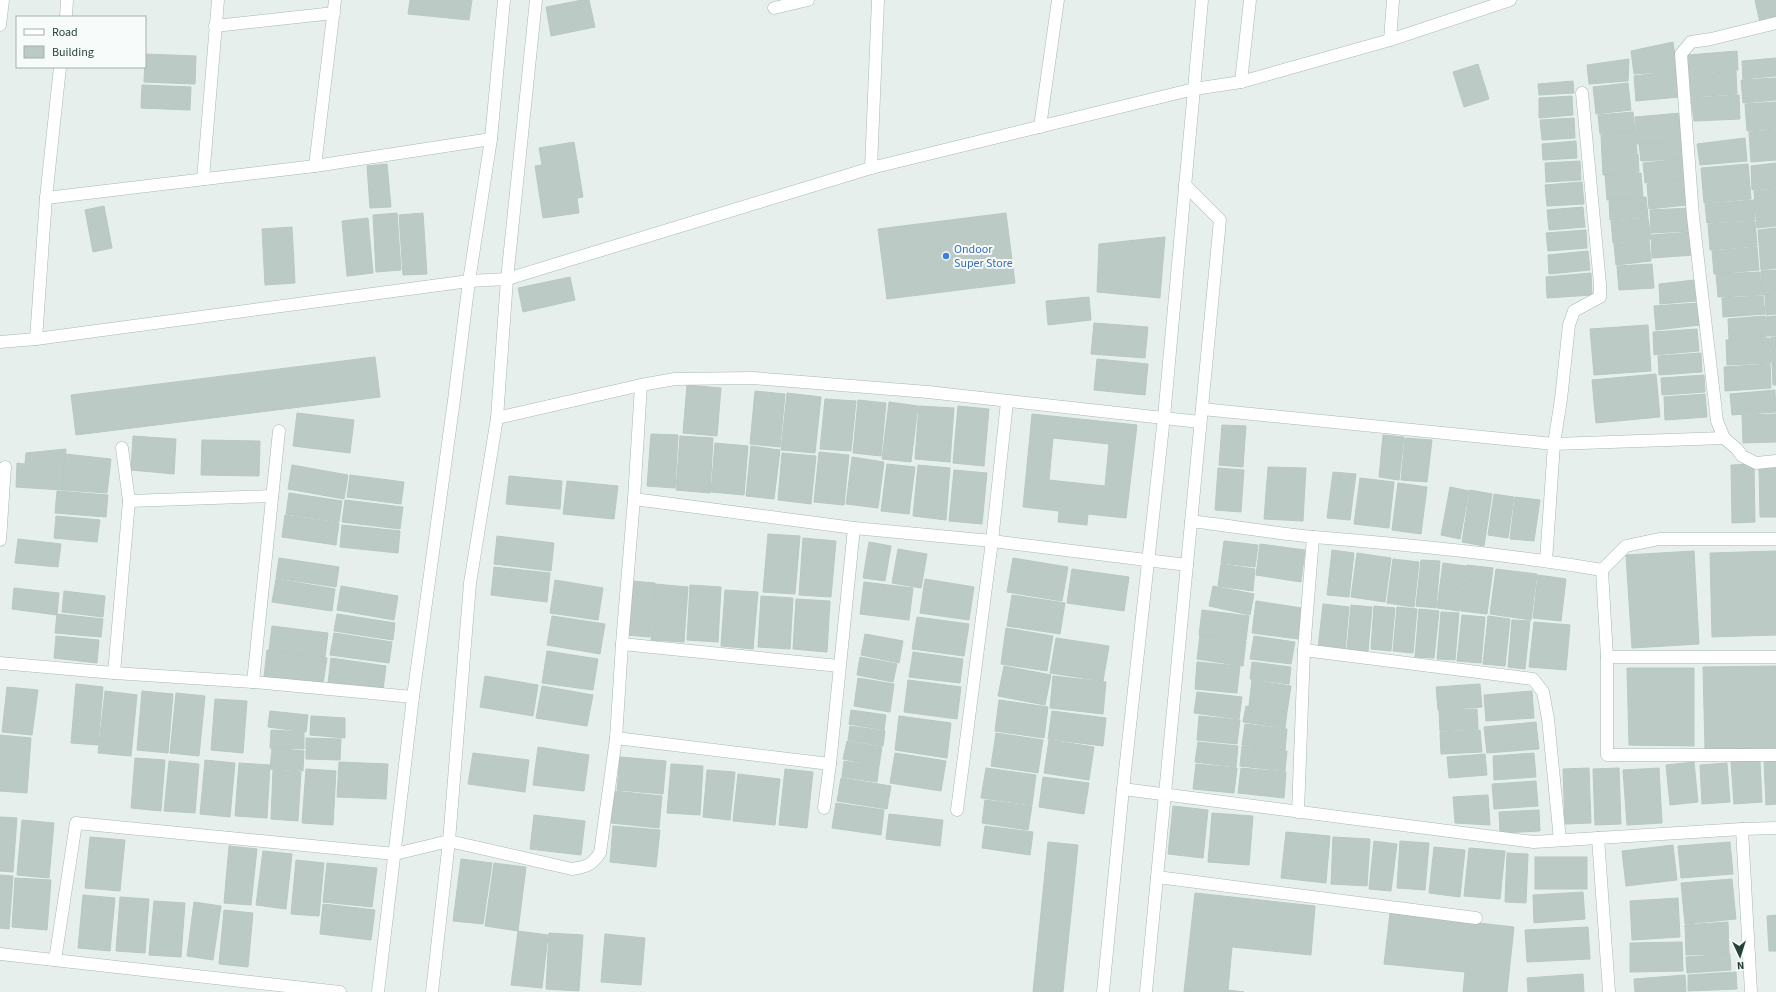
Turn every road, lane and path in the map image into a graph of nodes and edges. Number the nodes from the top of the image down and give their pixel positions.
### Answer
1 (3, 0) edge
2 (67, 0) edge
3 (218, 0) edge
4 (335, 0) edge
5 (504, 0) edge
6 (536, 0) edge
7 (808, 0) edge
8 (878, 0) edge
9 (1058, 0) edge
10 (1202, 0) edge
11 (1250, 0) edge
12 (1393, 0) edge
13 (1510, 0) edge
14 (774, 8) dead end
15 (334, 13) junction
16 (66, 16) edge
17 (1776, 23) edge
18 (0, 25) edge
19 (215, 26) junction
20 (1390, 40) junction
21 (60, 68) edge
22 (1242, 82) junction
23 (1194, 89) junction
24 (1582, 93) dead end
25 (1040, 127) junction
26 (491, 140) junction
27 (314, 166) junction
28 (871, 168) junction
29 (202, 179) junction
30 (1185, 186) junction
31 (46, 198) junction
32 (507, 279) junction
33 (469, 281) junction
34 (36, 339) junction
35 (0, 342) edge
36 (641, 385) junction
37 (1007, 402) junction
38 (1202, 409) junction
39 (1164, 417) junction
40 (497, 418) junction
41 (1200, 422) junction
42 (279, 431) dead end
43 (1724, 438) junction
44 (1554, 444) junction
45 (122, 448) dead end
46 (1776, 461) edge
47 (5, 467) dead end
48 (272, 496) junction
49 (634, 499) junction
50 (129, 501) junction
51 (1191, 521) junction
52 (854, 528) junction
53 (1313, 537) junction
54 (1776, 539) edge
55 (0, 540) edge
56 (992, 541) junction
57 (1148, 560) junction
58 (1546, 561) junction
59 (1187, 565) junction
60 (1602, 570) junction
61 (622, 644) junction
62 (1304, 650) junction
63 (1607, 657) junction
64 (1776, 657) edge
65 (0, 663) edge
66 (840, 666) junction
67 (114, 674) junction
68 (253, 682) junction
69 (413, 697) junction
70 (616, 738) junction
71 (1776, 755) edge
72 (830, 764) junction
73 (1123, 789) junction
74 (1165, 795) junction
75 (824, 808) dead end
76 (958, 810) dead end
77 (1298, 812) junction
78 (1776, 828) edge
79 (1742, 829) junction
80 (1598, 838) junction
81 (1560, 840) junction
82 (449, 841) junction
83 (395, 854) junction
84 (1157, 877) junction
85 (1476, 918) dead end
86 (0, 954) edge
87 (55, 960) junction
88 (340, 992) edge
89 (378, 992) edge
90 (436, 992) edge
91 (1103, 992) edge
92 (1146, 992) edge
93 (1609, 992) edge
94 (1751, 992) edge

1 - 18 street
2 - 16 street
3 - 19 street
4 - 15 street
5 - 26 street
6 - 32 street
7 - 14 street
8 - 28 street
9 - 25 street
10 - 23 street
11 - 22 street
12 - 20 street
13 - 20 street
15 - 19 street
15 - 27 street
17 - 43 street
19 - 29 street
20 - 22 street
21 - 31 street
22 - 23 street
23 - 25 street
23 - 30 street
24 - 44 street
25 - 28 street
26 - 27 street
26 - 33 street
27 - 29 street
28 - 32 street
29 - 31 street
30 - 38 street
30 - 39 street
31 - 34 street
32 - 33 street
32 - 40 street
33 - 34 street
33 - 69 street
34 - 35 street
36 - 37 street
36 - 40 street
36 - 49 street
37 - 39 street
37 - 56 street
38 - 41 street
38 - 44 street
39 - 41 street
39 - 57 street
40 - 82 street
41 - 51 street
42 - 48 street
43 - 44 street
43 - 46 street
44 - 58 street
45 - 50 street
47 - 55 street
48 - 50 street
48 - 68 street
49 - 52 street
49 - 61 street
50 - 67 street
51 - 53 street
51 - 59 street
52 - 56 street
52 - 66 street
53 - 58 street
53 - 62 street
54 - 60 street
56 - 57 street
56 - 76 street
57 - 59 street
57 - 73 street
58 - 60 street
59 - 74 street
60 - 63 street
61 - 66 street
61 - 70 street
62 - 77 street
62 - 81 street
63 - 64 street
63 - 71 street
65 - 67 street
66 - 72 street
67 - 68 street
68 - 69 street
69 - 83 street
70 - 72 street
70 - 82 street
72 - 75 street
73 - 74 street
73 - 91 street
74 - 77 street
74 - 84 street
77 - 81 street
78 - 79 street
79 - 80 street
79 - 94 street
80 - 81 street
80 - 93 street
82 - 83 street
82 - 90 street
83 - 87 street
83 - 89 street
84 - 85 street
84 - 92 street
86 - 87 street
87 - 88 street

